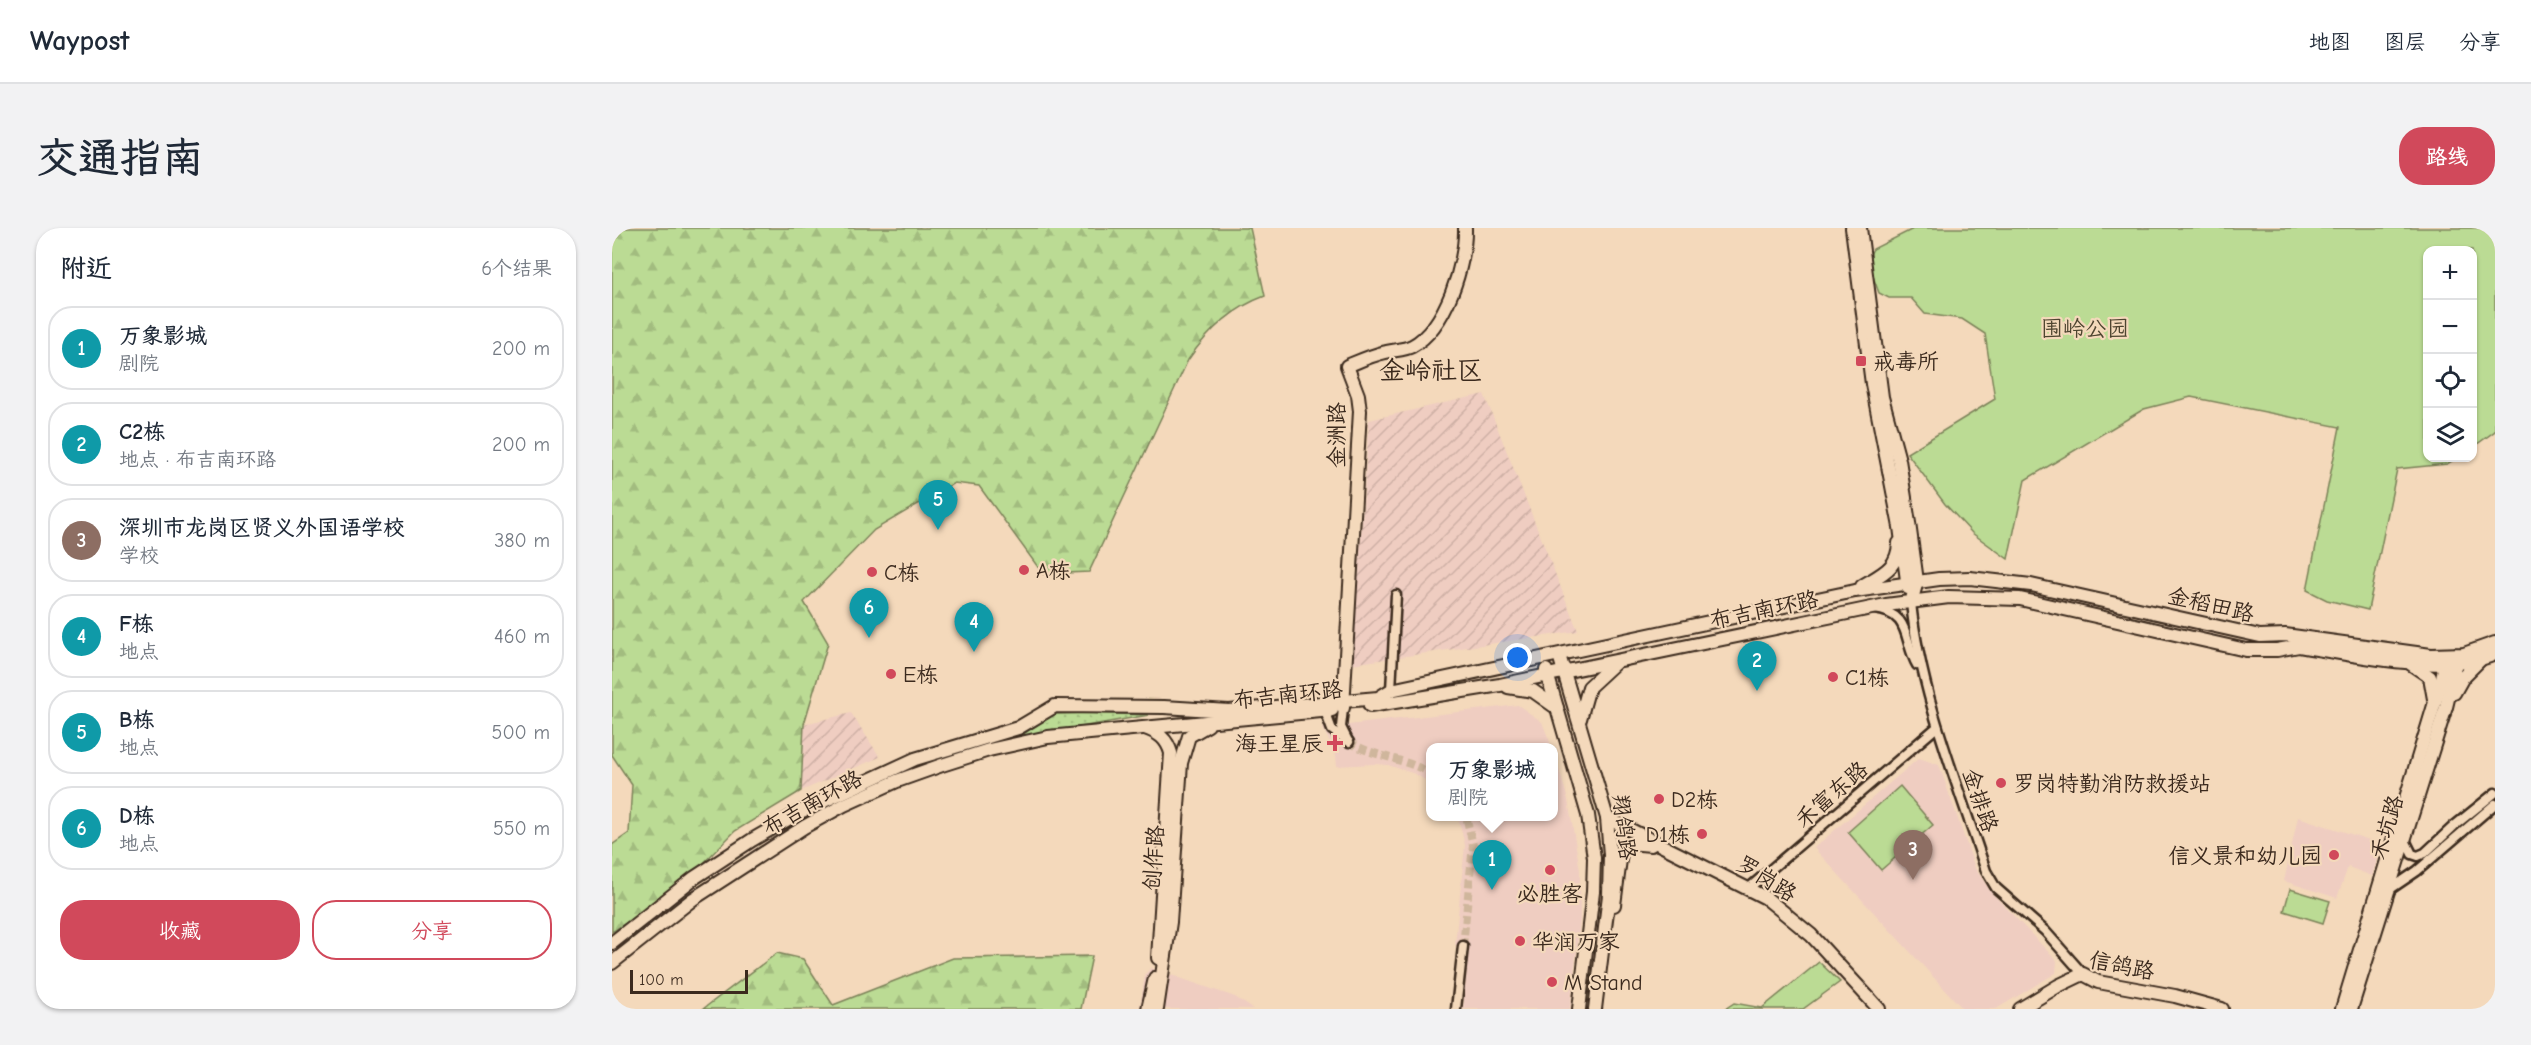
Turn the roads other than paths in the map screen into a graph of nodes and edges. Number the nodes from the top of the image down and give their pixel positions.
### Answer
1 (1466, 228) edge
2 (1852, 228) edge
3 (1860, 228) edge
4 (1900, 527) junction
5 (1912, 582) junction
6 (1855, 591) junction
7 (1396, 594) dead end
8 (2019, 599) joint
9 (1911, 603) junction
10 (1868, 609) junction
11 (2495, 643) edge
12 (2495, 654) edge
13 (1559, 655) junction
14 (1542, 659) junction
15 (1619, 660) junction
16 (2450, 660) junction
17 (2481, 660) junction
18 (2404, 661) junction
19 (1564, 672) junction
20 (1921, 672) junction
21 (1548, 675) junction
22 (1500, 686) junction
23 (1391, 690) junction
24 (1344, 705) junction
25 (2440, 705) junction
26 (1558, 709) junction
27 (1325, 711) junction
28 (1212, 723) junction
29 (1580, 723) junction
30 (1142, 727) junction
31 (1936, 727) junction
32 (2495, 793) edge
33 (2495, 804) edge
34 (1607, 818) junction
35 (2405, 840) junction
36 (1669, 849) junction
37 (1749, 888) junction
38 (2388, 891) junction
39 (1166, 922) junction
40 (1605, 925) junction
41 (612, 943) edge
42 (1463, 946) tunnel mouth
43 (613, 960) edge
44 (2083, 974) junction
45 (1148, 1009) edge
46 (1157, 1009) edge
47 (1456, 1009) edge
48 (1579, 1009) edge
49 (1595, 1009) edge
50 (1879, 1009) edge
51 (2020, 1009) edge
52 (2222, 1009) edge
53 (2342, 1009) edge
54 (2351, 1009) edge

1 - 24 street, 金洲路
2 - 4 street
3 - 5 street
4 - 5 street
4 - 6 street
5 - 6 street, 布吉南环路
5 - 9 street
5 - 16 street, 金稻田路
6 - 13 street, 布吉南环路
7 - 23 street
8 - 9 street, 布吉南环路
8 - 18 street, 金稻田路
9 - 10 street, 布吉南环路
9 - 20 street, 金排路
10 - 15 street, 布吉南环路
10 - 20 street
11 - 16 street, 金稻田路
12 - 17 street, 金稻田路
13 - 14 street, 布吉南环路
13 - 19 street, 翔鸽路
14 - 21 street, 翔鸽路
14 - 23 street, 布吉南环路
15 - 19 street, 布吉南环路
15 - 29 street
16 - 17 street, 金稻田路
16 - 18 street, 金稻田路
16 - 25 street, 禾坑路
17 - 25 street
18 - 25 street
19 - 21 street, 布吉南环路
19 - 29 street, 翔鸽路
20 - 31 street, 金排路
21 - 22 street, 布吉南环路
21 - 26 street, 翔鸽路
22 - 24 street, 布吉南环路
22 - 26 street
23 - 24 street, 布吉南环路
24 - 27 street, 布吉南环路
24 - 27 street
24 - 41 street, 布吉南环路
25 - 35 street, 禾坑路
25 - 53 street, 禾坑路
26 - 48 street, 翔鸽路
27 - 28 street, 布吉南环路
28 - 30 street, 布吉南环路
28 - 39 street, 创作路
29 - 34 street, 翔鸽路
30 - 39 street, 创作路
30 - 43 street, 布吉南环路
31 - 37 street, 禾富东路
31 - 44 street, 金排路
32 - 35 street
33 - 38 street
34 - 36 street, 罗岗路
34 - 40 street, 翔鸽路
35 - 38 street, 禾坑路
36 - 37 street, 罗岗路
36 - 40 street
37 - 50 street, 罗岗路
38 - 54 street, 禾坑路
39 - 45 street, 创作路
39 - 46 street, 创作路
40 - 49 street, 翔鸽路
42 - 47 street
44 - 51 street, 信鸽路
44 - 52 street, 信鸽路

